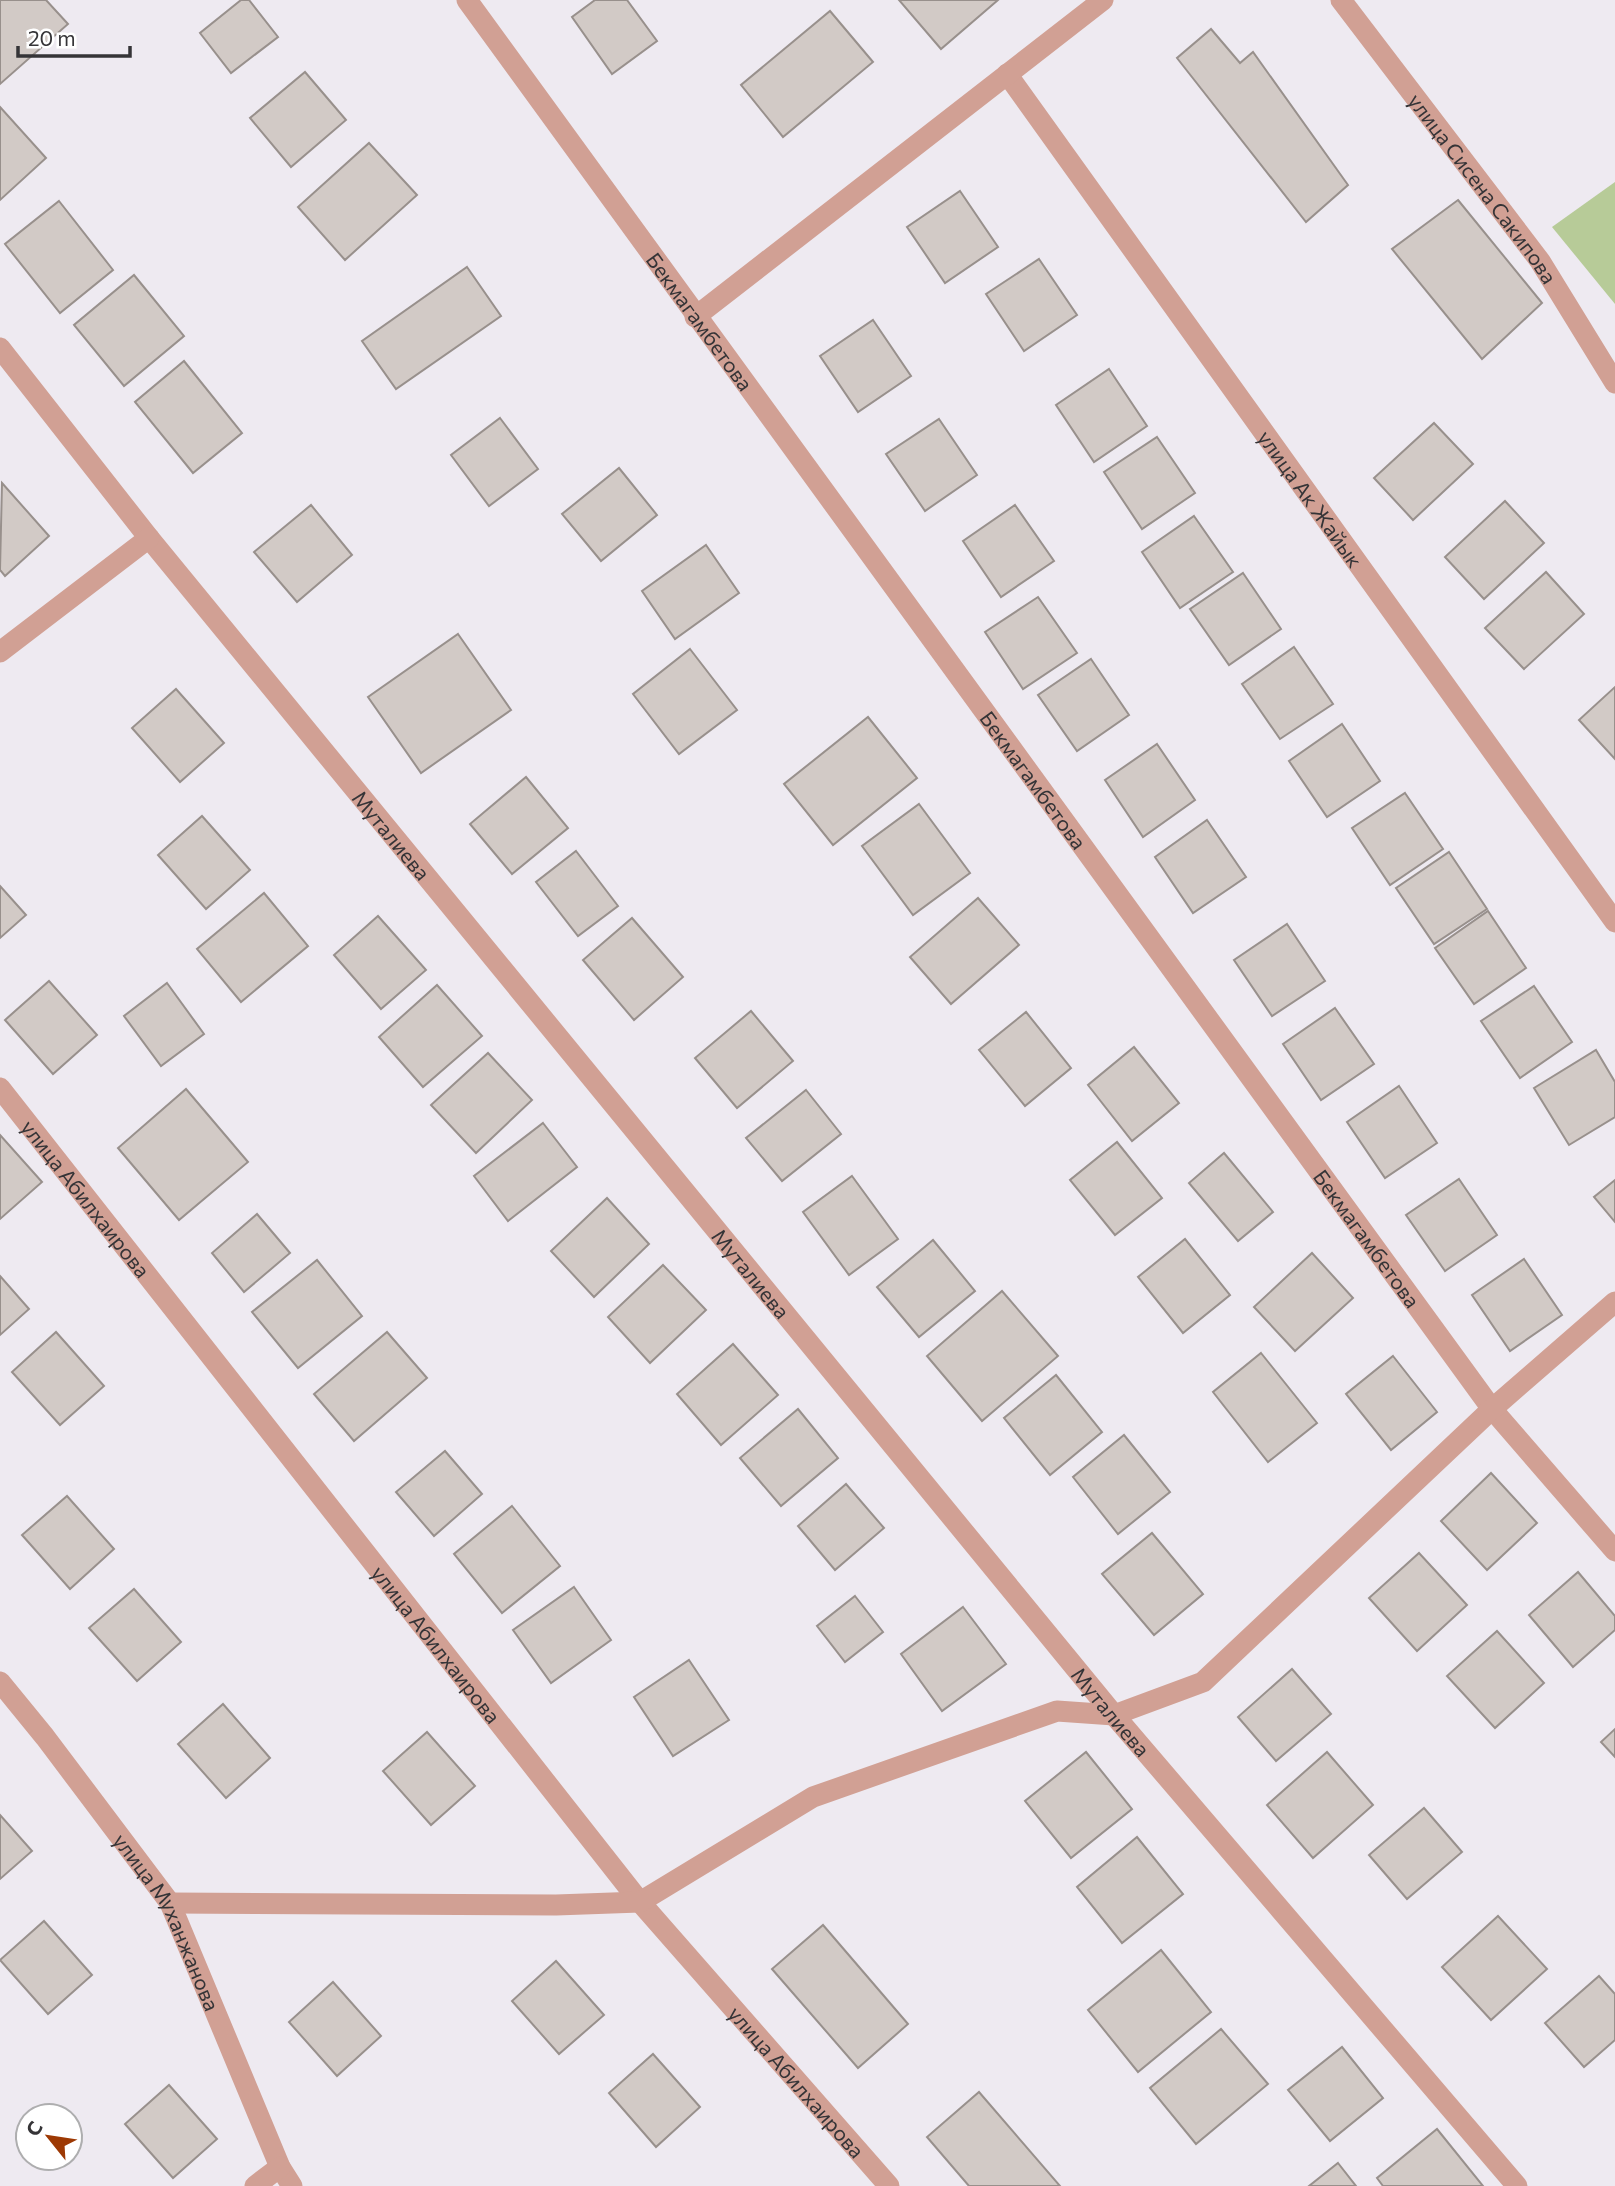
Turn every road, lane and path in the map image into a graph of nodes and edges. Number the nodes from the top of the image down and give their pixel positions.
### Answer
1 (467, 0) edge
2 (1103, 0) edge
3 (1341, 0) edge
4 (1007, 74) junction
5 (695, 317) junction
6 (0, 348) edge
7 (1615, 383) edge
8 (149, 538) junction
9 (0, 652) edge
10 (1615, 922) edge
11 (0, 1088) edge
12 (1615, 1302) edge
13 (1492, 1409) junction
14 (1615, 1551) edge
15 (0, 1682) edge
16 (1114, 1716) junction
17 (639, 1902) junction
18 (170, 1903) junction
19 (281, 2167) junction
20 (255, 2186) edge
21 (292, 2186) edge
22 (889, 2186) edge
23 (1517, 2186) edge

1 - 5 street, Бекмагамбетова
2 - 4 street
3 - 7 street, улица Сисена Сакипова
4 - 5 street
4 - 10 street, улица Ак Жайык
5 - 13 street, Бекмагамбетова
6 - 8 street, Муталиева
8 - 9 street
8 - 16 street, Муталиева
11 - 17 street, улица Абилхаирова
12 - 13 street
13 - 14 street, Бекмагамбетова
13 - 16 street
15 - 18 street, улица Муханжанова
16 - 17 street
16 - 23 street, Муталиева
17 - 18 street
17 - 22 street, улица Абилхаирова
18 - 19 street, улица Муханжанова
19 - 20 street
19 - 21 street, улица Муханжанова

